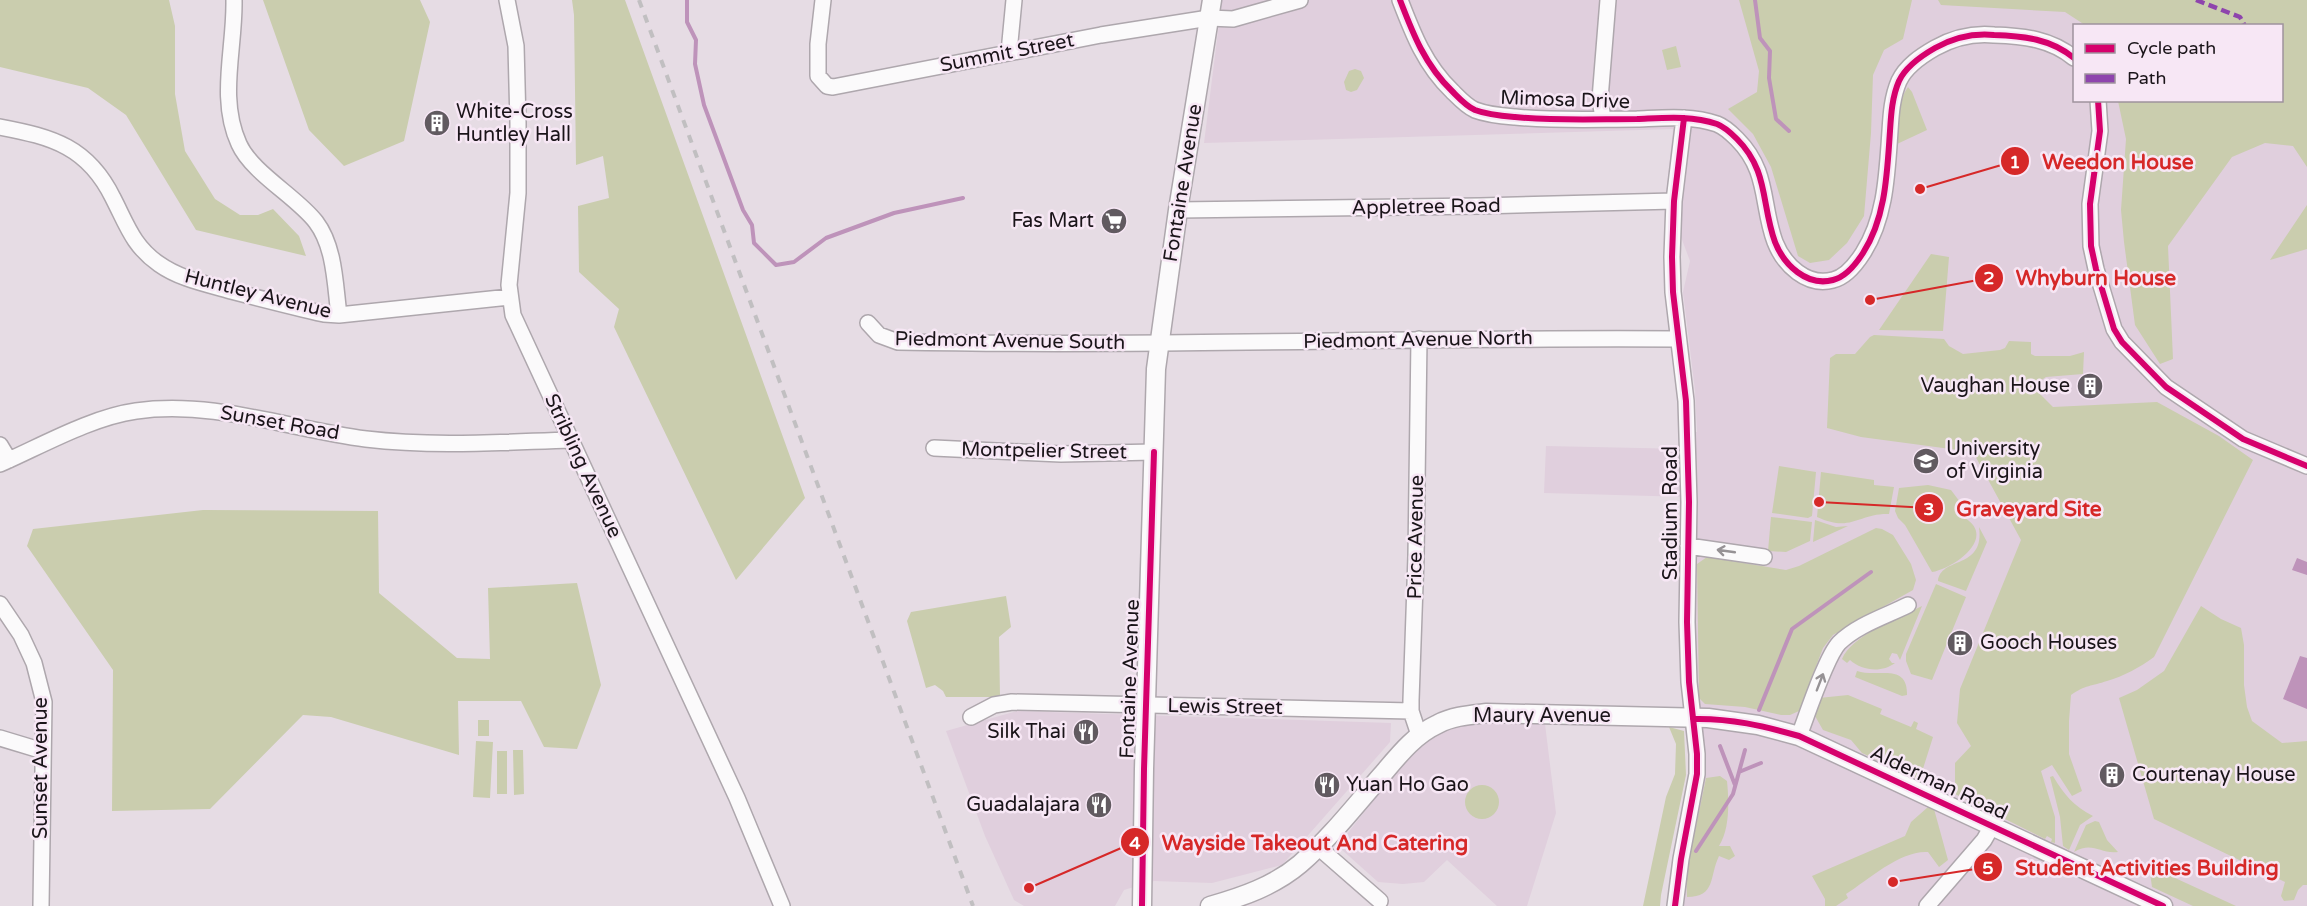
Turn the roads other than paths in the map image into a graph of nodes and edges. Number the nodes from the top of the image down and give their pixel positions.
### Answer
1 (234, 0) edge
2 (507, 0) edge
3 (823, 0) edge
4 (1014, 0) edge
5 (1300, 0) edge
6 (1400, 0) edge
7 (1608, 0) edge
8 (1211, 9) edge
9 (1009, 52) junction
10 (2073, 57) edge
11 (2098, 102) edge
12 (1684, 118) junction
13 (1604, 119) junction
14 (0, 127) edge
15 (1674, 201) junction
16 (1178, 210) junction
17 (510, 297) junction
18 (339, 315) junction
19 (868, 323) dead end
20 (1419, 339) junction
21 (1678, 339) junction
22 (1158, 343) junction
23 (571, 440) junction
24 (0, 445) edge
25 (934, 448) dead end
26 (1154, 452) junction
27 (4, 462) edge
28 (2307, 466) edge
29 (1688, 546) junction
30 (1764, 557) dead end
31 (0, 604) edge
32 (1908, 605) dead end
33 (1146, 705) junction
34 (1411, 711) junction
35 (971, 717) dead end
36 (1693, 719) junction
37 (1419, 735) junction
38 (1799, 736) junction
39 (0, 738) edge
40 (44, 751) junction
41 (1992, 826) junction
42 (1317, 846) junction
43 (1380, 901) dead end
44 (41, 906) edge
45 (782, 906) edge
46 (1143, 906) edge
47 (1210, 906) edge
48 (1675, 906) edge
49 (1927, 906) edge
50 (2163, 906) edge

1 - 18 street
2 - 17 street, Stribling Avenue
3 - 9 street, Summit Street
4 - 9 street
5 - 8 street
6 - 13 street, Mimosa Drive
7 - 13 street
8 - 9 street, Summit Street
8 - 16 main road, Fontaine Avenue
10 - 12 street, Mimosa Drive
11 - 28 street
12 - 13 street, Mimosa Drive
12 - 15 street, Stadium Road
14 - 18 street, Huntley Avenue
15 - 16 street, Appletree Road
15 - 21 street, Stadium Road
16 - 22 main road, Fontaine Avenue
17 - 18 street, Huntley Avenue
17 - 23 street, Stribling Avenue
19 - 22 street, Piedmont Avenue South
20 - 21 street, Piedmont Avenue North
20 - 22 street, Piedmont Avenue North
20 - 34 street, Price Avenue
21 - 29 street, Stadium Road
22 - 26 main road, Fontaine Avenue
23 - 27 street, Sunset Road
23 - 45 street, Stribling Avenue
24 - 27 street
25 - 26 street, Montpelier Street
26 - 33 main road, Fontaine Avenue
30 -> 29 street
29 - 36 street, Stadium Road
31 - 40 street, Sunset Avenue
38 -> 32 street
33 - 34 street, Lewis Street
33 - 35 street, Lewis Street
33 - 46 main road, Fontaine Avenue
34 - 37 street, Price Avenue
36 - 37 main road, Maury Avenue
36 - 38 main road, Alderman Road
36 - 48 street, Stadium Road
37 - 42 main road, Maury Avenue
38 - 41 main road, Alderman Road
39 - 40 street
40 - 44 street, Sunset Avenue
41 - 49 street
41 - 50 main road, Alderman Road
42 - 43 street
42 - 47 main road, Maury Avenue

